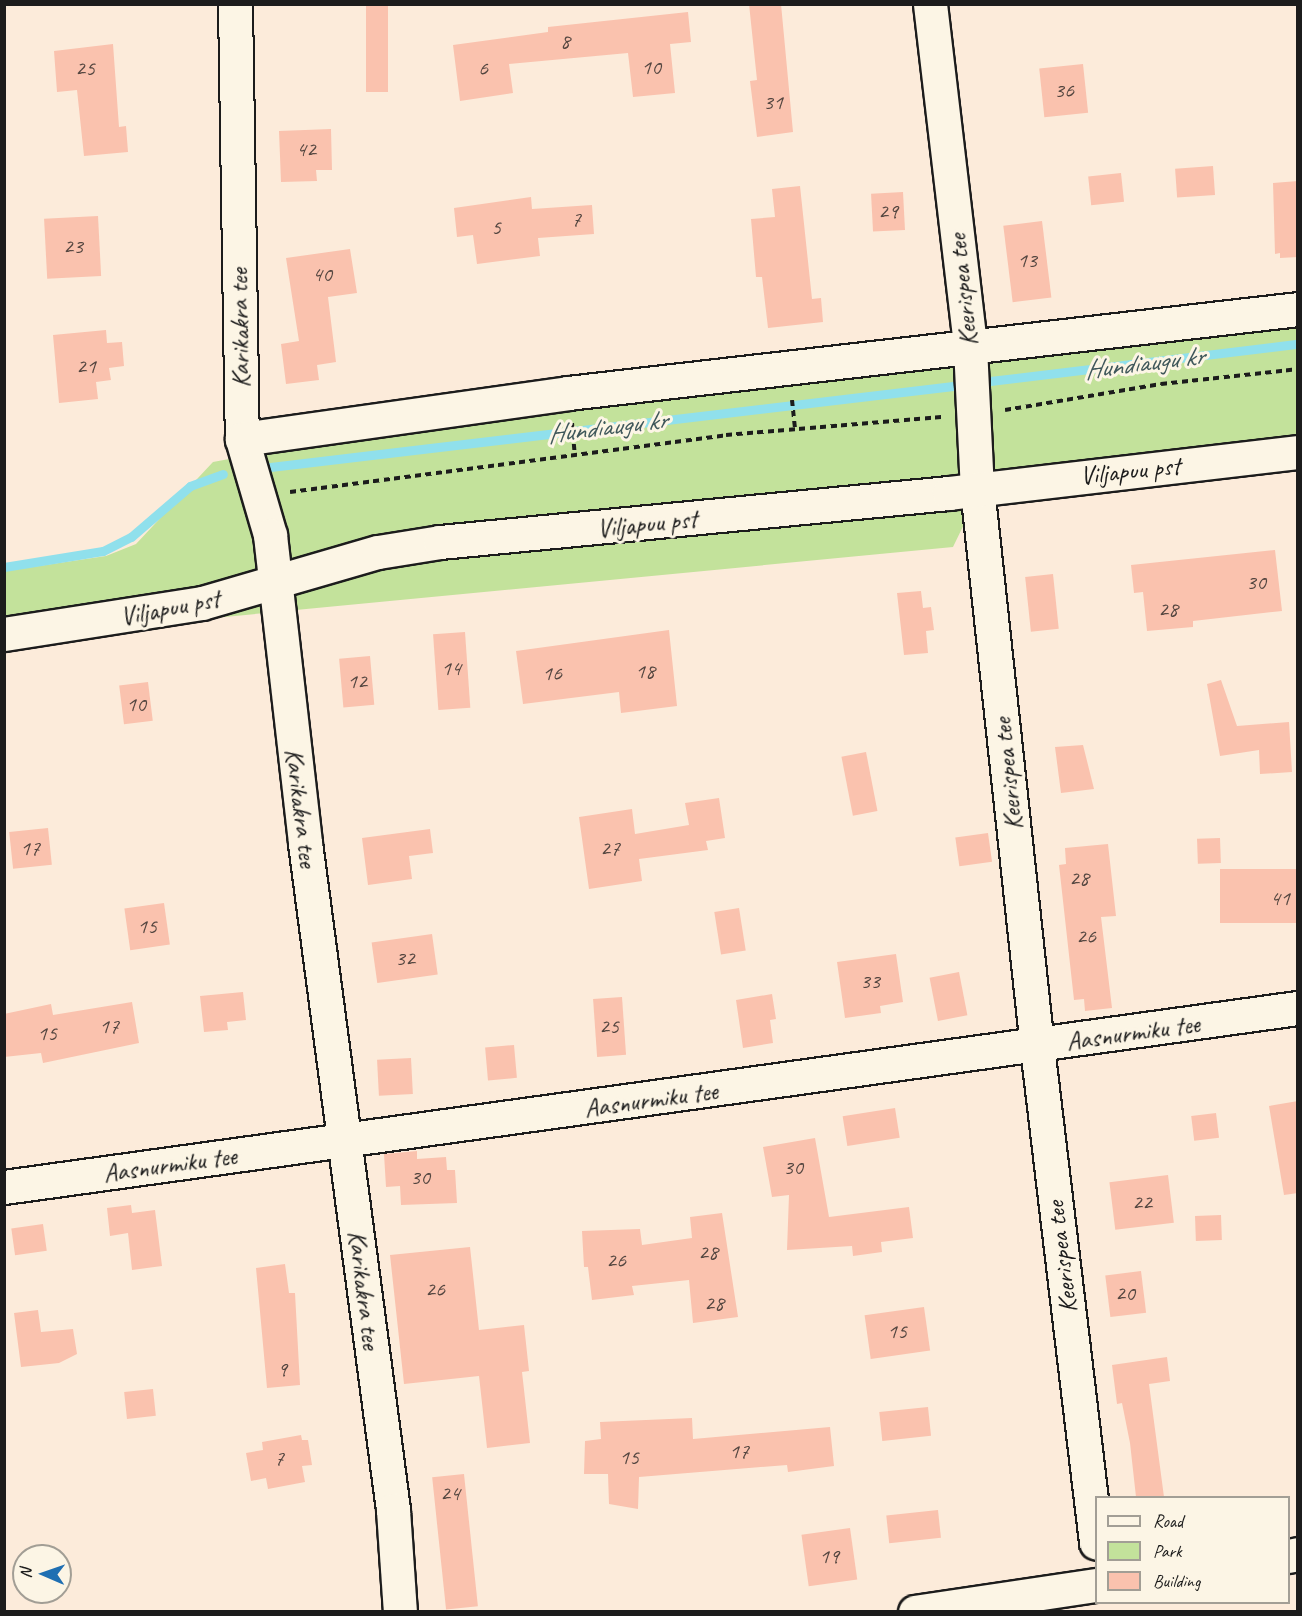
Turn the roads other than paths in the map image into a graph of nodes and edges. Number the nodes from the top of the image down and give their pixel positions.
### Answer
1 (235, 4) edge
2 (930, 4) edge
3 (1298, 309) edge
4 (970, 347) junction
5 (242, 439) junction
6 (1298, 452) edge
7 (977, 488) junction
8 (260, 589) junction
9 (4, 634) edge
10 (1298, 1008) edge
11 (1037, 1047) junction
12 (345, 1141) junction
13 (4, 1187) edge
14 (1095, 1534) edge
15 (1095, 1585) edge
16 (400, 1611) edge
17 (915, 1611) edge

1 - 5 street, Karikakra tee
2 - 4 street, Keerispea tee
3 - 4 street
4 - 5 street
4 - 7 street, Keerispea tee
5 - 8 street, Karikakra tee
6 - 7 street, Viljapuu pst
7 - 8 street, Viljapuu pst
7 - 11 street, Keerispea tee
8 - 9 street, Viljapuu pst
8 - 12 street, Karikakra tee
10 - 11 street, Aasnurmiku tee
11 - 12 street, Aasnurmiku tee
11 - 14 street, Keerispea tee
12 - 13 street, Aasnurmiku tee
12 - 16 street, Karikakra tee
15 - 17 street

